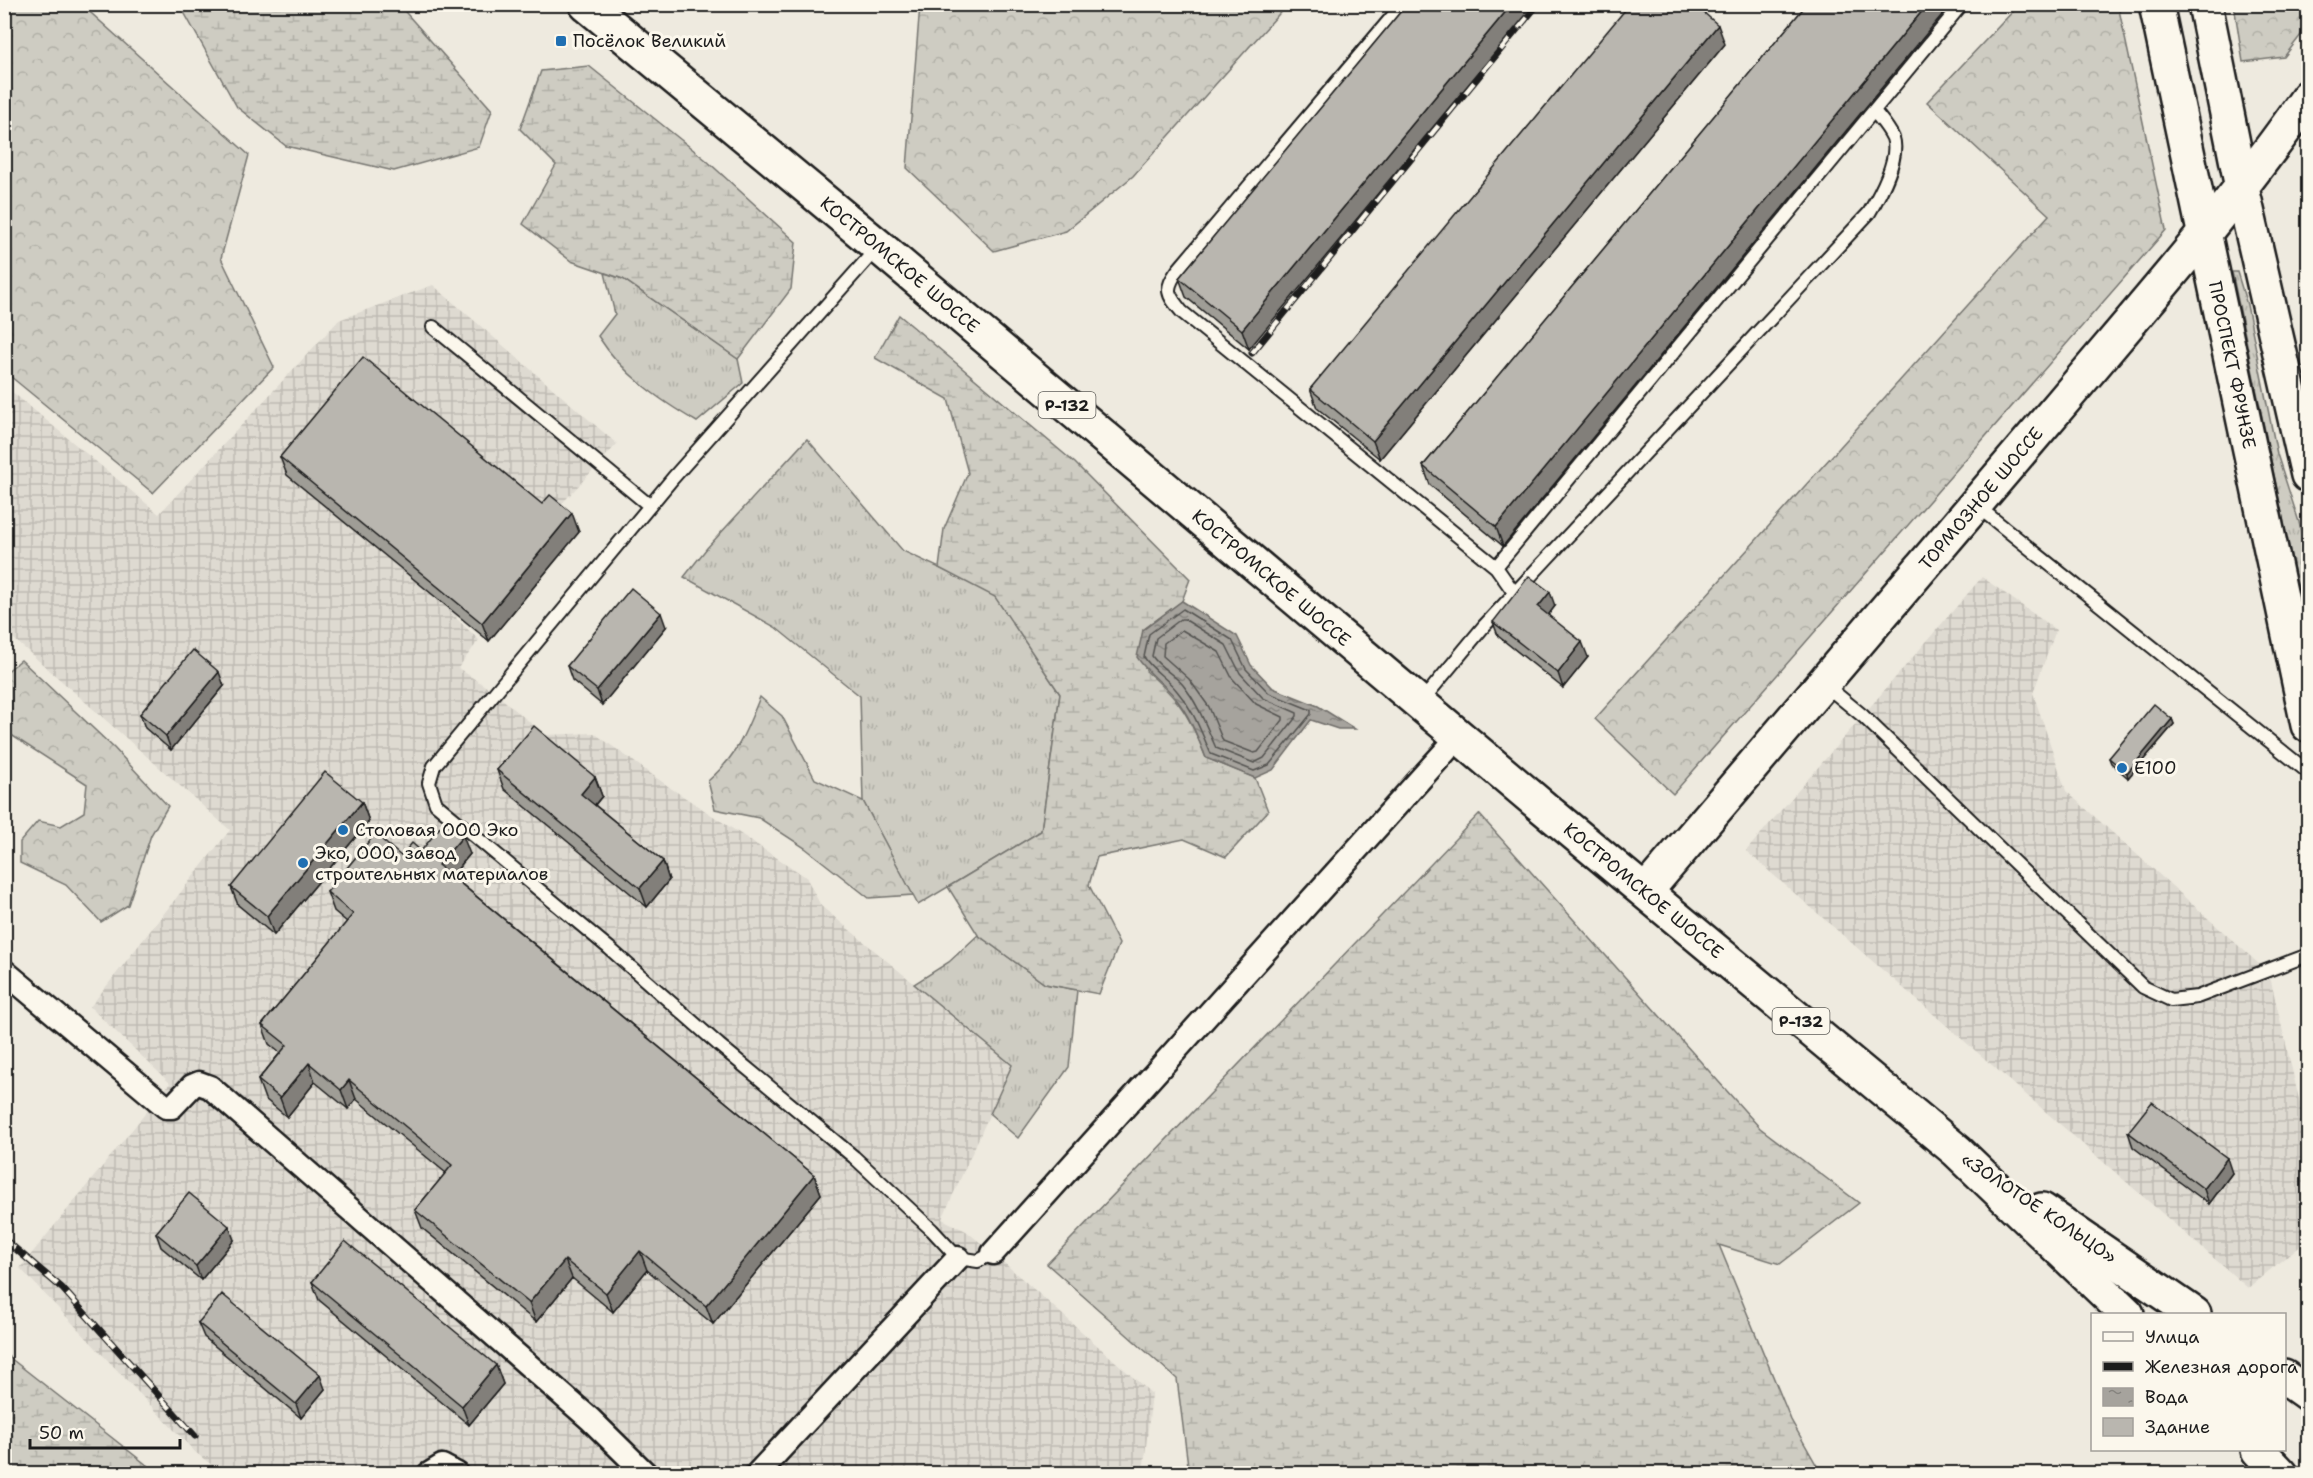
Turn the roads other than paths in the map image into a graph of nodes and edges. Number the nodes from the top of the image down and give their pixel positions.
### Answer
1 (586, 4) edge
2 (1403, 4) edge
3 (1962, 4) edge
4 (2156, 4) edge
5 (2205, 4) edge
6 (2308, 97) edge
7 (1874, 111) junction
8 (2242, 188) junction
9 (2204, 234) junction
10 (878, 246) junction
11 (433, 327) dead end
12 (2308, 476) edge
13 (1976, 505) junction
14 (650, 506) junction
15 (1496, 567) junction
16 (1515, 594) junction
17 (1823, 683) junction
18 (1420, 702) junction
19 (2308, 725) edge
20 (1460, 735) junction
21 (2308, 772) edge
22 (1646, 891) junction
23 (2308, 955) edge
24 (4, 971) edge
25 (1957, 1151) junction
26 (993, 1252) joint
27 (958, 1258) junction
28 (2126, 1313) edge
29 (2193, 1313) edge
30 (2286, 1368) edge
31 (2308, 1372) edge
32 (2286, 1378) edge
33 (2308, 1394) edge
34 (2260, 1451) edge
35 (429, 1473) edge
36 (457, 1473) edge
37 (646, 1473) edge
38 (757, 1473) edge
39 (2281, 1473) edge

1 - 10 main road, КОСТРОМСКОЕ ШОССЕ / Р-132
2 - 15 lane
3 - 7 lane
4 - 9 main road, ПРОСПЕКТ ФРУНЗЕ
5 - 8 main road
6 - 8 main road, ТОРМОЗНОЕ ШОССЕ
7 - 15 lane
7 - 16 lane
8 - 9 main road, ТОРМОЗНОЕ ШОССЕ
8 - 12 main road
9 - 13 main road, ТОРМОЗНОЕ ШОССЕ
9 - 19 main road, ПРОСПЕКТ ФРУНЗЕ
10 - 14 lane
10 - 18 main road, КОСТРОМСКОЕ ШОССЕ / Р-132
11 - 14 lane
13 - 17 main road, ТОРМОЗНОЕ ШОССЕ
13 - 21 lane
14 - 27 lane
15 - 16 lane
16 - 18 lane
17 - 22 main road, ТОРМОЗНОЕ ШОССЕ
17 - 23 lane
18 - 20 main road, КОСТРОМСКОЕ ШОССЕ / Р-132
20 - 22 main road, КОСТРОМСКОЕ ШОССЕ / Р-132
20 - 26 street
22 - 25 main road, КОСТРОМСКОЕ ШОССЕ / Р-132
24 - 37 street
25 - 28 main road, «ЗОЛОТОЕ КОЛЬЦО» / Р-132
25 - 29 main road, «ЗОЛОТОЕ КОЛЬЦО» / Р-132
26 - 27 lane
27 - 38 street
30 - 31 main road
32 - 33 main road
34 - 39 main road
35 - 36 street

